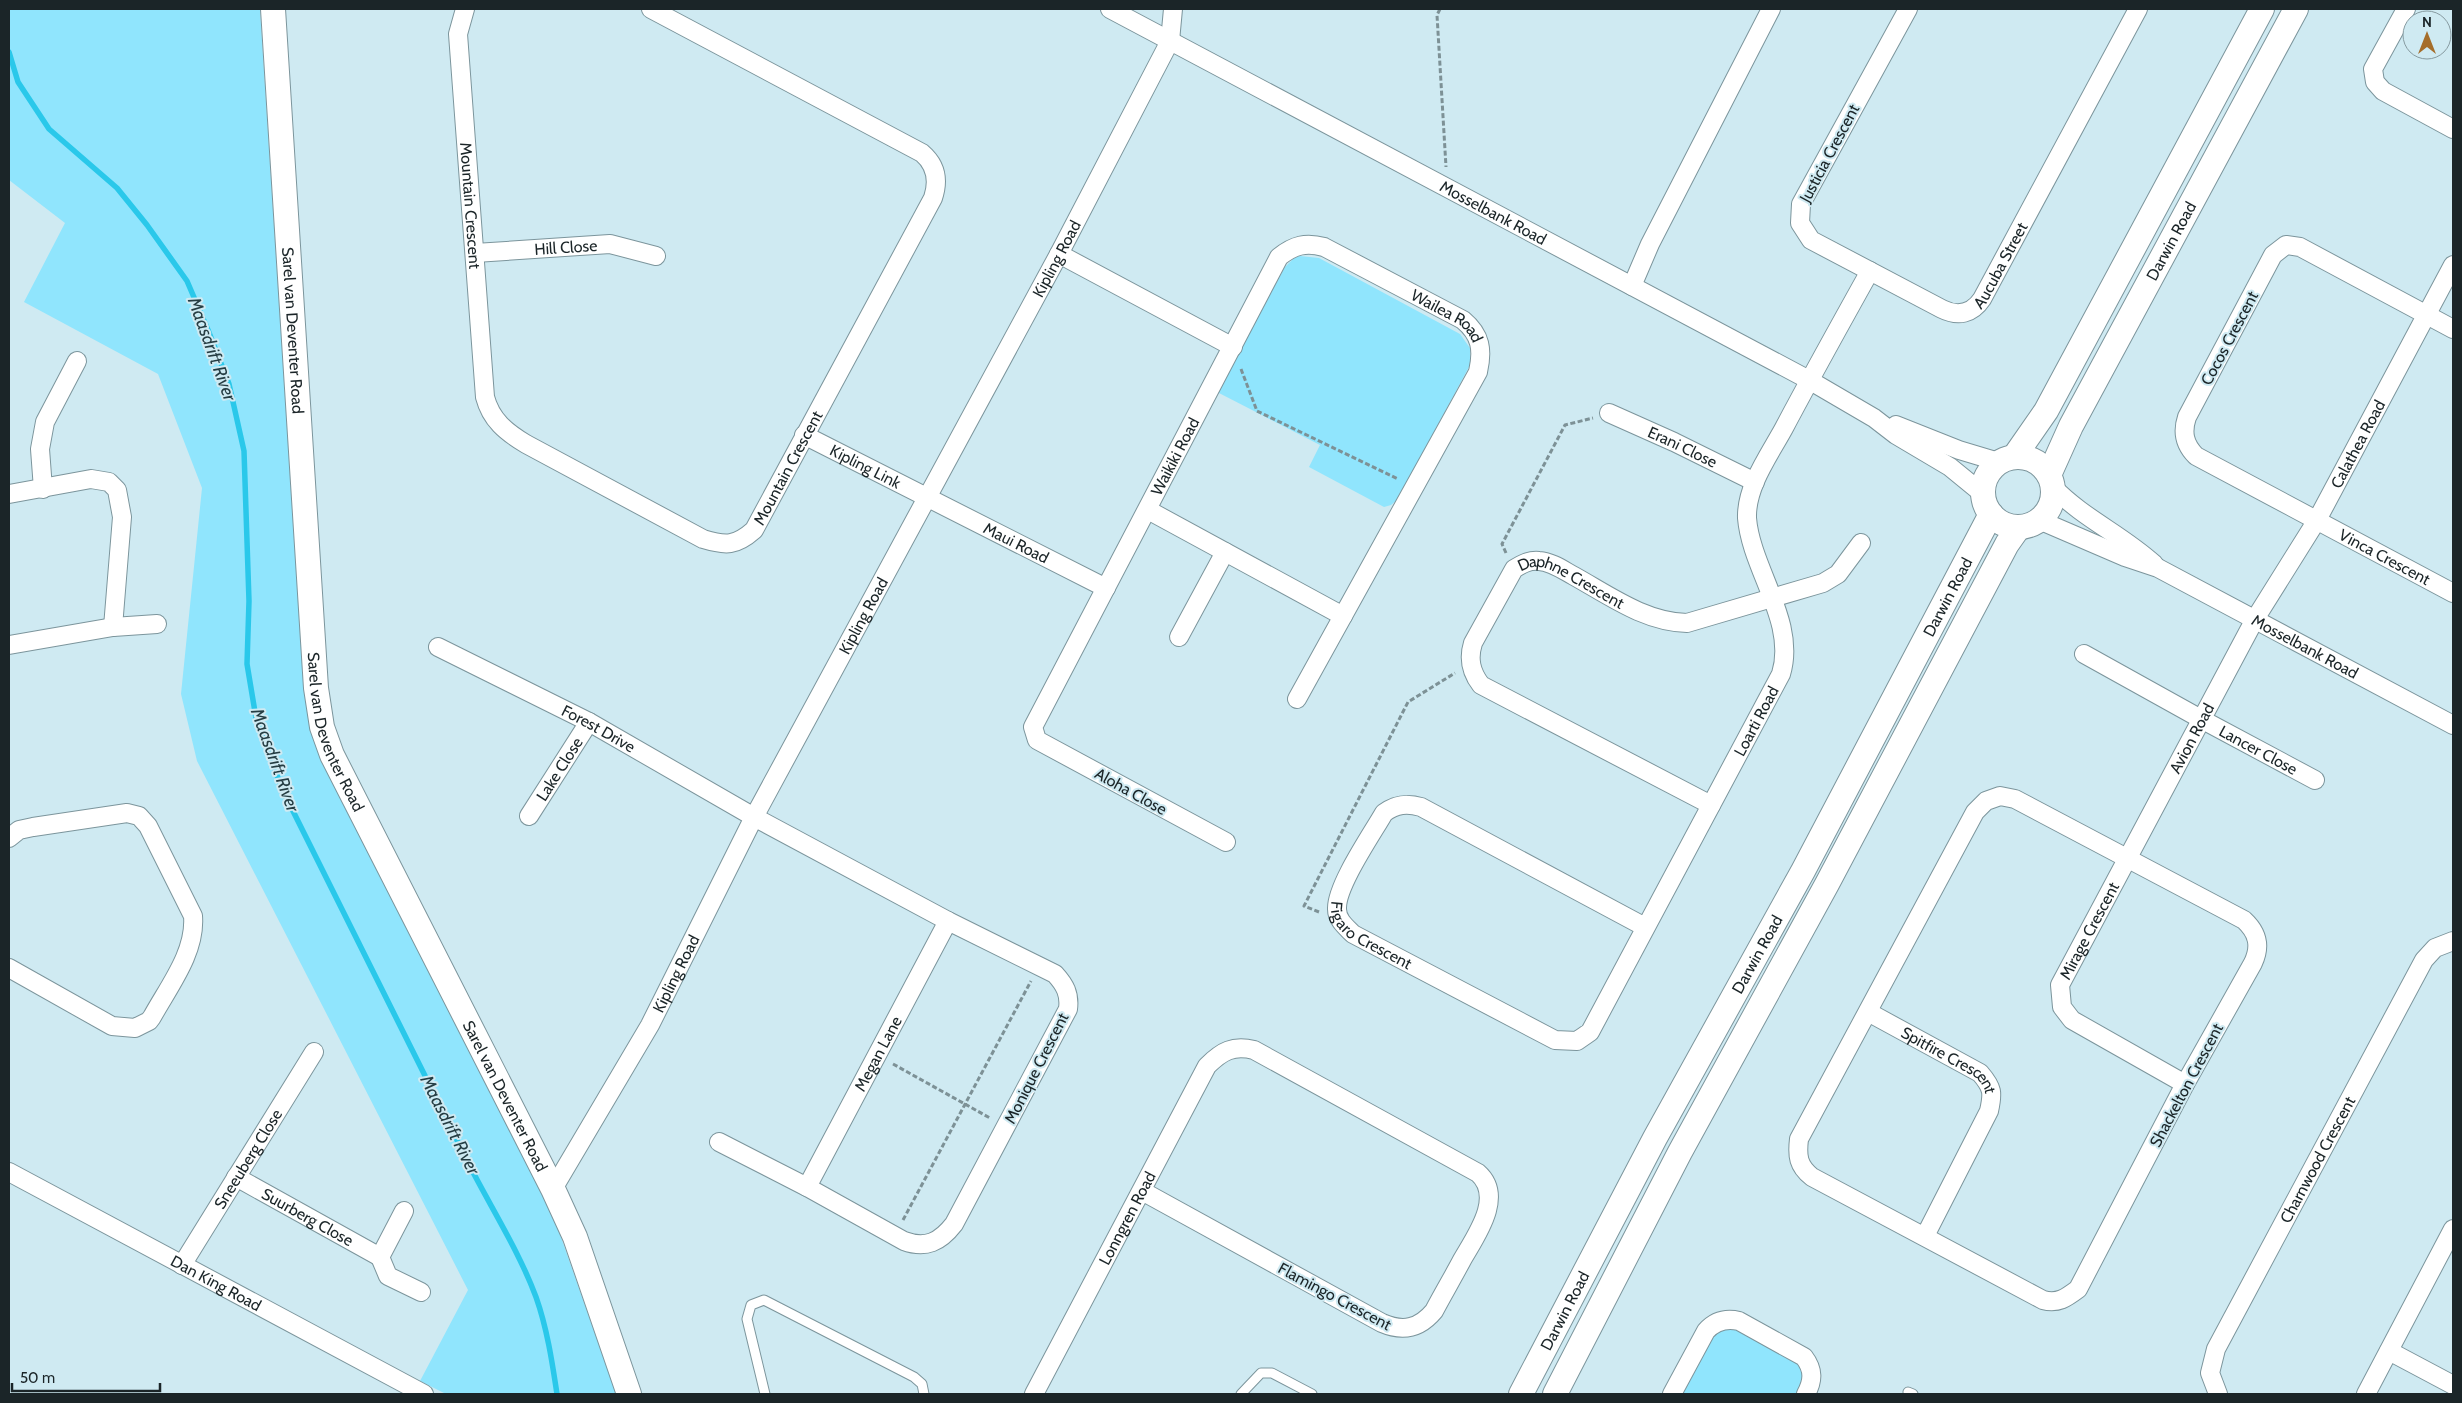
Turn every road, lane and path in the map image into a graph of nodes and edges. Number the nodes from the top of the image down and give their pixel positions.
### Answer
1 (273, 9) edge
2 (464, 9) edge
3 (651, 9) edge
4 (1110, 9) edge
5 (1173, 9) edge
6 (1440, 9) edge
7 (1771, 9) edge
8 (1908, 9) edge
9 (2262, 9) edge
10 (2296, 9) edge
11 (2406, 9) edge
12 (2135, 10) edge
13 (1170, 41) junction
14 (2453, 130) edge
15 (1442, 185) junction
16 (475, 253) junction
17 (1060, 254) junction
18 (656, 256) dead end
19 (2453, 265) edge
20 (1870, 271) junction
21 (1632, 286) junction
22 (2427, 315) junction
23 (2453, 329) edge
24 (1232, 348) junction
25 (77, 361) dead end
26 (1809, 380) junction
27 (1609, 413) joint
28 (1874, 418) junction
29 (804, 434) junction
30 (2007, 459) junction
31 (2051, 481) junction
32 (1755, 482) junction
33 (1414, 487) junction
34 (43, 489) junction
35 (9, 494) edge
36 (926, 497) junction
37 (1987, 504) junction
38 (1148, 510) junction
39 (2317, 520) junction
40 (2029, 524) junction
41 (1861, 543) dead end
42 (1225, 552) junction
43 (2158, 568) junction
44 (1514, 569) junction
45 (1106, 588) junction
46 (2453, 593) edge
47 (1772, 598) junction
48 (1344, 616) junction
49 (2254, 619) junction
50 (157, 624) dead end
51 (113, 626) junction
52 (1179, 637) dead end
53 (9, 645) edge
54 (438, 647) dead end
55 (2084, 654) dead end
56 (1471, 663) junction
57 (1297, 699) dead end
58 (2201, 719) junction
59 (589, 722) junction
60 (2453, 725) edge
61 (1037, 740) joint
62 (2316, 780) dead end
63 (1711, 806) junction
64 (529, 816) dead end
65 (754, 817) junction
66 (9, 838) edge
67 (1226, 842) dead end
68 (2126, 858) junction
69 (948, 921) junction
70 (1340, 921) junction
71 (1646, 927) junction
72 (2453, 941) edge
73 (1039, 966) junction
74 (9, 968) edge
75 (1868, 1012) junction
76 (1577, 1040) joint
77 (1228, 1049) joint
78 (314, 1052) dead end
79 (877, 1055) junction
80 (2186, 1084) junction
81 (964, 1103) junction
82 (1006, 1127) junction
83 (719, 1142) dead end
84 (9, 1172) edge
85 (236, 1178) junction
86 (807, 1187) junction
87 (553, 1189) junction
88 (1142, 1192) junction
89 (404, 1211) dead end
90 (2453, 1229) edge
91 (894, 1236) junction
92 (1925, 1236) junction
93 (380, 1257) junction
94 (182, 1265) junction
95 (421, 1292) dead end
96 (2389, 1351) junction
97 (2453, 1385) edge
98 (424, 1394) edge
99 (629, 1394) edge
100 (765, 1394) edge
101 (924, 1394) edge
102 (1034, 1394) edge
103 (1241, 1394) edge
104 (1312, 1394) edge
105 (1520, 1394) edge
106 (1555, 1394) edge
107 (1672, 1394) edge
108 (1806, 1394) edge
109 (2218, 1394) edge
110 (2366, 1394) edge

1 - 87 street, Sarel van Deventer Road
2 - 16 street, Mountain Crescent
3 - 29 street, Mountain Crescent
4 - 13 street, Mosselbank Road
5 - 13 street
6 - 15 path
7 - 21 street
8 - 20 street, Justicia Crescent
9 - 30 street, Darwin Road
10 - 31 street, Darwin Road
11 - 14 street
12 - 20 street, Aucuba Street
13 - 15 street, Mosselbank Road
13 - 17 street, Kipling Road
15 - 21 street, Mosselbank Road
16 - 18 street, Hill Close
16 - 29 street, Mountain Crescent
17 - 24 street
17 - 36 street, Kipling Road
19 - 22 street, Calathea Road
20 - 26 street
21 - 26 street, Mosselbank Road
22 - 23 street
22 - 39 street, Calathea Road
22 - 39 street, Cocos Crescent
24 - 33 path
24 - 33 street, Wailea Road
24 - 38 street, Waikiki Road
25 - 34 street
26 - 28 street, Mosselbank Road
26 - 32 street, Loarti Road
27 - 32 street, Erani Close
27 - 44 path
28 - 30 street, Mosselbank Road
28 - 37 street, Mosselbank Road
29 - 36 street, Kipling Link
30 - 31 street
30 - 37 street
31 - 40 street
31 - 43 street, Mosselbank Road
32 - 47 street, Loarti Road
33 - 48 street, Wailea Road
34 - 35 street
34 - 51 street
36 - 45 street, Maui Road
36 - 65 street, Kipling Road
37 - 40 street
37 - 105 street, Darwin Road
38 - 42 street
38 - 45 street, Waikiki Road
39 - 46 street, Vinca Crescent
39 - 49 street, Calathea Road
40 - 43 street, Mosselbank Road
40 - 106 street, Darwin Road
41 - 47 street, Daphne Crescent
42 - 48 street
42 - 52 street
43 - 49 street, Mosselbank Road
44 - 47 street, Daphne Crescent
44 - 56 street, Daphne Crescent
45 - 61 street, Waikiki Road
47 - 63 street, Loarti Road
48 - 57 street, Wailea Road
49 - 58 street, Avion Road
49 - 60 street, Mosselbank Road
50 - 51 street
51 - 53 street
54 - 59 street, Forest Drive
55 - 58 street, Lancer Close
56 - 63 street
56 - 70 path
58 - 62 street, Lancer Close
58 - 68 street, Avion Road
59 - 64 street, Lake Close
59 - 65 street, Forest Drive
61 - 67 street, Aloha Close
63 - 71 street, Loarti Road
65 - 69 street, Monique Crescent
65 - 87 street, Kipling Road
66 - 74 street
68 - 75 street, Shackelton Crescent
68 - 80 street, Mirage Crescent
68 - 80 street, Shackelton Crescent
69 - 73 street, Monique Crescent
69 - 79 street, Megan Lane
70 - 71 street, Figaro Crescent
70 - 76 street, Figaro Crescent
71 - 76 street, Loarti Road
72 - 109 street, Charnwood Crescent
73 - 81 path
73 - 82 street, Monique Crescent
75 - 92 street, Spitfire Crescent
75 - 92 street, Shackelton Crescent
77 - 88 street, Lonngren Road
77 - 88 street, Flamingo Crescent
78 - 85 street, Sneeuberg Close
79 - 81 path
79 - 86 street, Megan Lane
80 - 92 street, Shackelton Crescent
81 - 82 path
81 - 91 path
82 - 91 street, Monique Crescent
83 - 86 street, Monique Crescent
84 - 94 street, Dan King Road
85 - 93 street, Suurberg Close
85 - 94 street, Sneeuberg Close
86 - 91 street, Monique Crescent
87 - 99 street, Sarel van Deventer Road
88 - 102 street, Lonngren Road
89 - 93 street
90 - 96 street
93 - 95 street
94 - 98 street, Dan King Road
96 - 97 street
96 - 110 street
100 - 101 lane
103 - 104 lane
107 - 108 street

